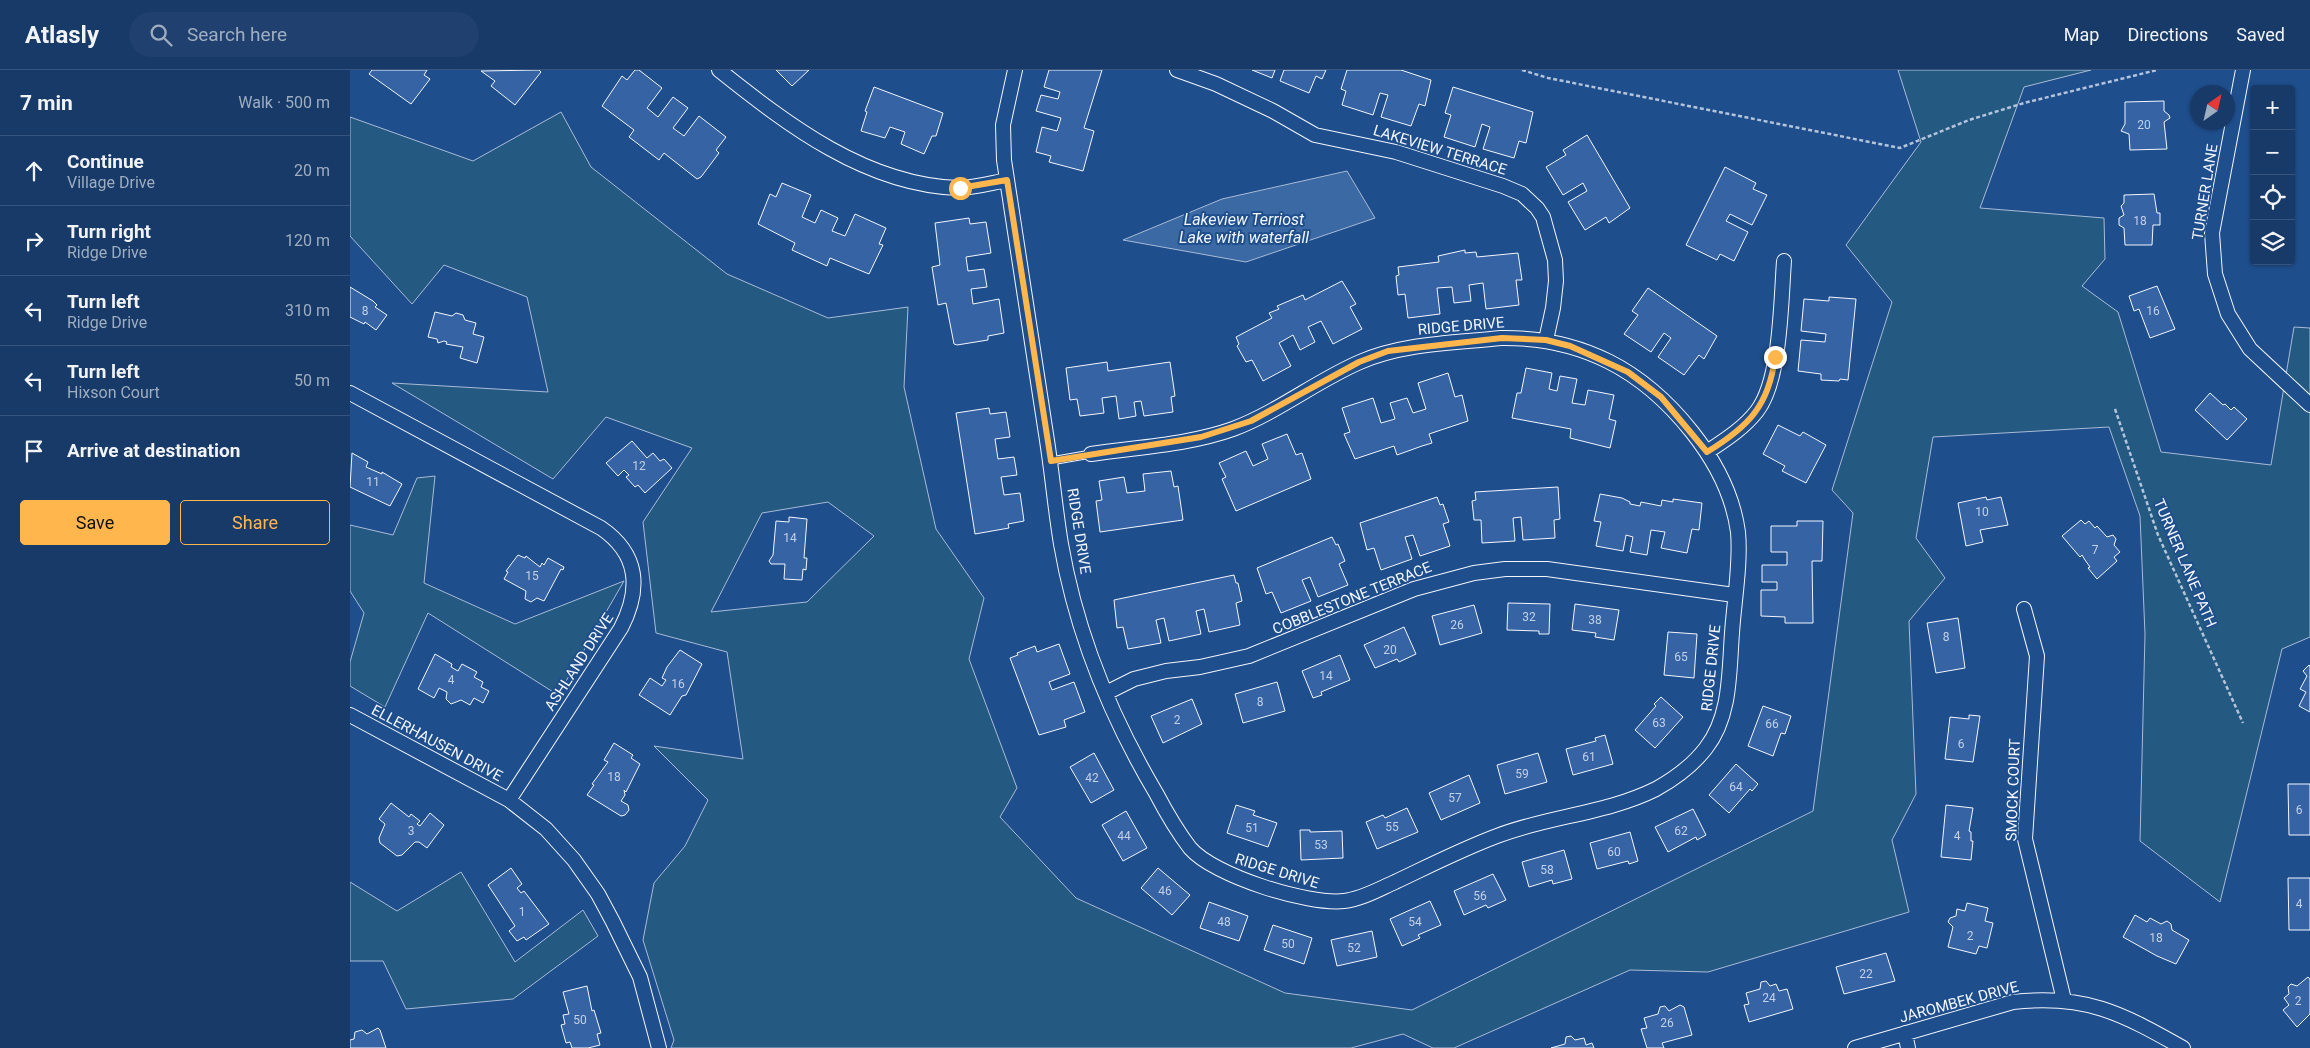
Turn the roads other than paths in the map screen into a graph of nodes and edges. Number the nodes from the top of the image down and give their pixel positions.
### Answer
1 (718, 70) edge
2 (1015, 70) edge
3 (1177, 70) edge
4 (2243, 70) edge
5 (1007, 180) junction
6 (1784, 261) dead end
7 (1546, 340) junction
8 (350, 393) edge
9 (2310, 405) edge
10 (1707, 452) junction
11 (1091, 454) joint
12 (1051, 461) junction
13 (1734, 595) junction
14 (2024, 609) dead end
15 (1106, 693) junction
16 (350, 715) edge
17 (509, 800) junction
18 (2064, 1000) junction
19 (1905, 1033) junction
20 (659, 1048) edge
21 (1855, 1048) edge
22 (1908, 1048) edge
23 (2183, 1048) edge

1 - 5 street
2 - 5 street, RIDGE DRIVE
3 - 7 street, LAKEVIEW TERRACE
4 - 9 street, TURNER LANE
5 - 12 street, RIDGE DRIVE
6 - 10 street
7 - 10 street, RIDGE DRIVE
7 - 11 street, RIDGE DRIVE
8 - 17 street, ASHLAND DRIVE
10 - 13 street, RIDGE DRIVE
11 - 12 lane, RIDGE DRIVE
12 - 15 street, RIDGE DRIVE
13 - 15 street, COBBLESTONE TERRACE
13 - 15 street, RIDGE DRIVE
14 - 18 street, SMOCK COURT
16 - 17 street, ELLERHAUSEN DRIVE
17 - 20 street
18 - 19 street, JAROMBEK DRIVE
18 - 23 street, JAROMBEK DRIVE
19 - 21 street, JAROMBEK DRIVE
19 - 22 street

